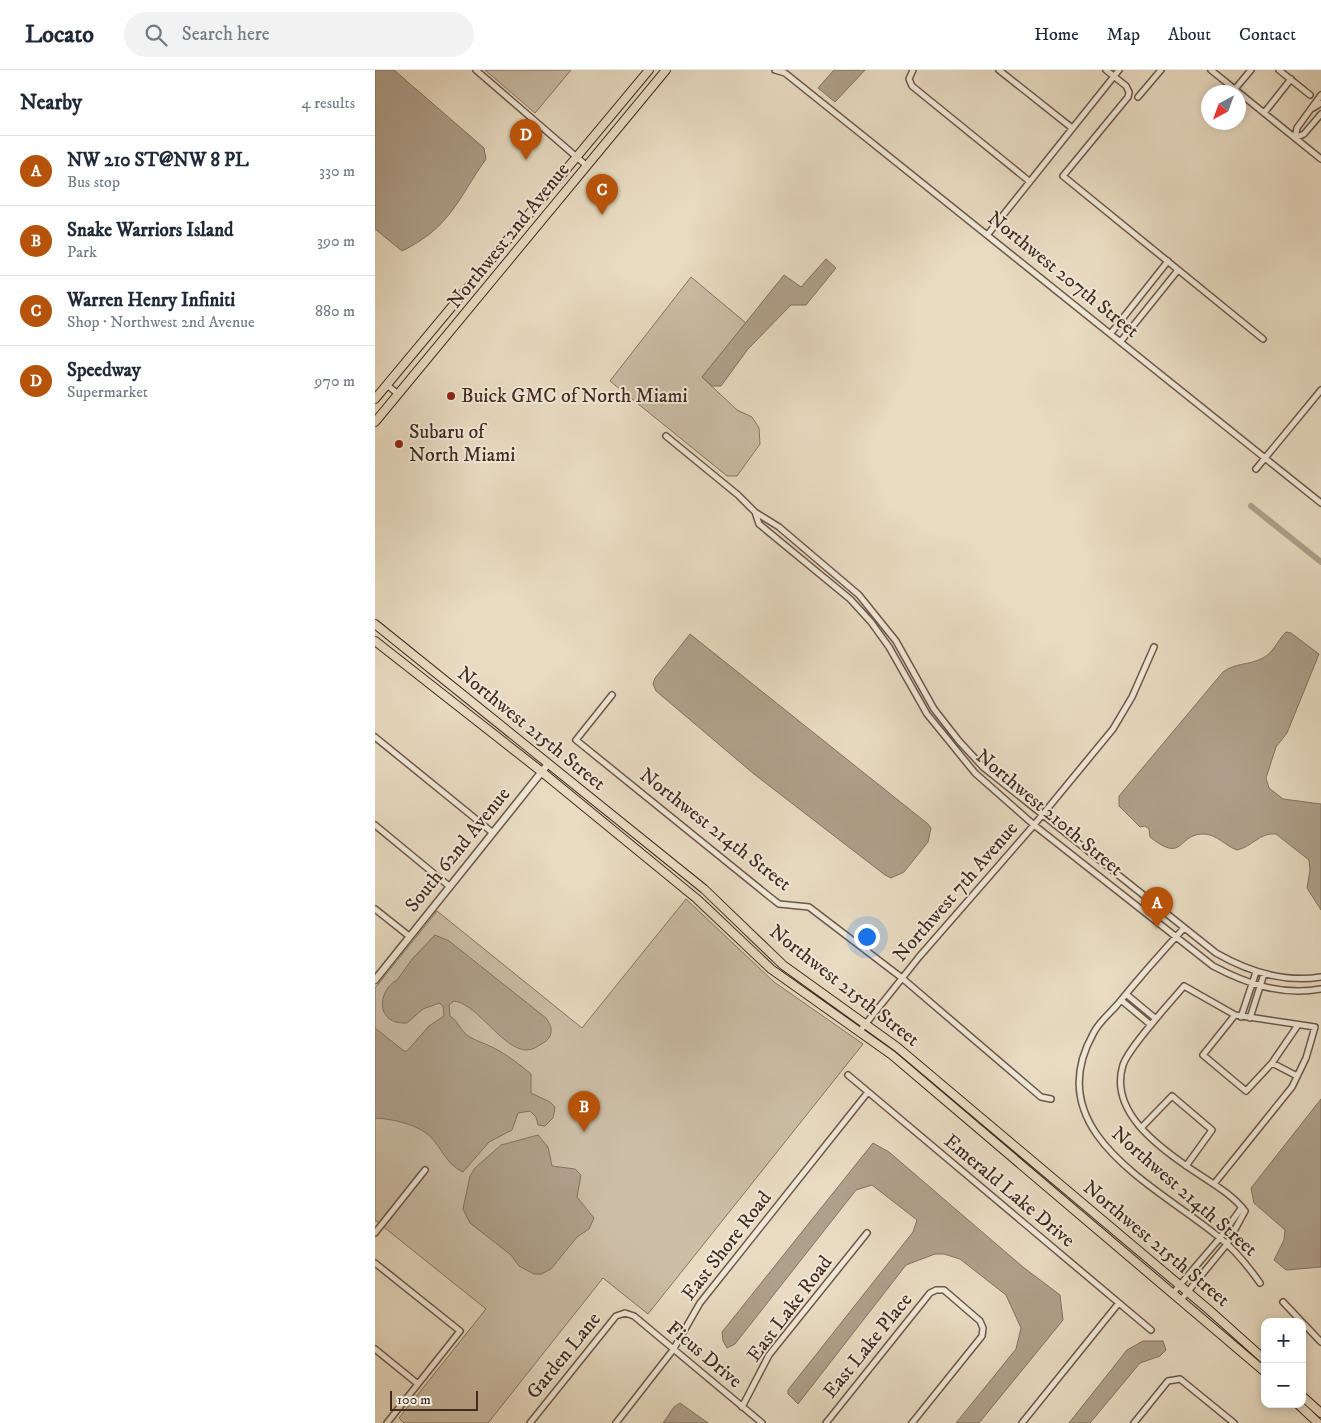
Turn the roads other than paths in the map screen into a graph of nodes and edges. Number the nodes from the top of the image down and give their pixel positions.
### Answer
1 (476, 70) edge
2 (649, 70) edge
3 (666, 70) edge
4 (775, 70) edge
5 (913, 70) edge
6 (999, 70) edge
7 (1105, 70) edge
8 (1119, 70) edge
9 (1161, 70) edge
10 (1211, 70) edge
11 (1251, 70) edge
12 (1279, 70) edge
13 (785, 71) edge
14 (1114, 76) junction
15 (1291, 79) junction
16 (1230, 85) edge
17 (1238, 85) edge
18 (1310, 95) dead end
19 (1321, 95) edge
20 (1138, 97) dead end
21 (1246, 98) edge
22 (1321, 103) edge
23 (1313, 108) junction
24 (1264, 113) junction
25 (1321, 114) edge
26 (1072, 128) junction
27 (1295, 138) junction
28 (577, 158) junction
29 (1321, 159) edge
30 (587, 166) junction
31 (1029, 181) junction
32 (988, 234) junction
33 (1168, 261) junction
34 (1178, 270) junction
35 (1153, 281) junction
36 (1162, 289) junction
37 (1143, 292) junction
38 (1153, 300) junction
39 (1111, 333) junction
40 (1263, 339) dead end
41 (1121, 341) junction
42 (387, 385) junction
43 (1321, 390) edge
44 (398, 394) junction
45 (375, 399) edge
46 (375, 422) edge
47 (666, 436) dead end
48 (1265, 458) junction
49 (1256, 469) dead end
50 (1321, 503) edge
51 (755, 512) junction
52 (375, 624) edge
53 (390, 636) junction
54 (378, 644) edge
55 (1154, 648) dead end
56 (612, 695) dead end
57 (375, 738) edge
58 (548, 764) junction
59 (542, 772) junction
60 (1041, 814) junction
61 (375, 825) edge
62 (1034, 825) junction
63 (493, 833) junction
64 (449, 886) junction
65 (375, 909) edge
66 (1184, 928) junction
67 (409, 936) junction
68 (1176, 936) junction
69 (1256, 972) junction
70 (1264, 974) junction
71 (1321, 977) edge
72 (902, 978) junction
73 (375, 980) edge
74 (1252, 984) junction
75 (1261, 986) junction
76 (1321, 989) edge
77 (1126, 994) junction
78 (1121, 1000) junction
79 (1235, 1015) junction
80 (1241, 1017) junction
81 (1250, 1018) junction
82 (1156, 1019) junction
83 (866, 1023) junction
84 (1151, 1025) junction
85 (1298, 1025) junction
86 (860, 1031) junction
87 (1272, 1064) junction
88 (848, 1075) dead end
89 (1297, 1076) junction
90 (868, 1092) junction
91 (1051, 1099) dead end
92 (1141, 1128) junction
93 (1186, 1166) junction
94 (425, 1170) dead end
95 (1214, 1184) junction
96 (1241, 1207) junction
97 (867, 1232) dead end
98 (375, 1233) edge
99 (1220, 1238) junction
100 (1227, 1244) junction
101 (375, 1263) edge
102 (1260, 1283) dead end
103 (1180, 1285) junction
104 (1188, 1291) junction
105 (1173, 1293) junction
106 (1181, 1300) junction
107 (1283, 1302) dead end
108 (1119, 1304) junction
109 (625, 1313) joint
110 (1151, 1330) dead end
111 (1321, 1342) edge
112 (375, 1349) edge
113 (673, 1350) junction
114 (1261, 1356) edge
115 (1261, 1369) edge
116 (418, 1384) junction
117 (1306, 1400) edge
118 (743, 1407) junction
119 (1302, 1408) edge
120 (1321, 1413) edge
121 (387, 1423) edge
122 (530, 1423) edge
123 (616, 1423) edge
124 (762, 1423) edge
125 (826, 1423) edge
126 (912, 1423) edge
127 (1022, 1423) edge
128 (1134, 1423) edge
129 (1234, 1423) edge
130 (1318, 1423) edge

1 - 28 street
2 - 28 main road, Northwest 2nd Avenue
3 - 30 main road, Northwest 2nd Avenue
4 - 13 street, Northwest 207th Street
5 - 31 street
6 - 26 street
7 - 14 street
8 - 14 street
9 - 20 street
10 - 16 street
11 - 17 street
12 - 15 street
13 - 32 street, Northwest 207th Street
14 - 26 street
14 - 33 street
15 - 18 street
15 - 24 street
19 - 23 street
21 - 24 street
22 - 23 street
23 - 25 street
23 - 27 street
24 - 27 street
25 - 27 street
26 - 31 street
27 - 29 street
28 - 30 street
28 - 42 main road, Northwest 2nd Avenue
30 - 44 main road, Northwest 2nd Avenue
31 - 32 street
32 - 39 street, Northwest 207th Street
33 - 34 street
33 - 35 street
34 - 36 street
34 - 40 street
35 - 36 street
35 - 37 street
36 - 38 street
37 - 38 street
37 - 39 street
38 - 41 street
39 - 41 street, Northwest 207th Street
41 - 48 street, Northwest 207th Street
42 - 44 street
42 - 45 main road, Northwest 2nd Avenue
43 - 48 street
44 - 46 main road, Northwest 2nd Avenue
47 - 51 street, Northwest 210th Street
48 - 49 street
48 - 50 street, Northwest 207th Street
51 - 60 street, Northwest 210th Street
51 - 62 street, Northwest 210th Street
52 - 53 main road, Northwest 215th Street
53 - 54 main road
53 - 58 main road, Northwest 215th Street
54 - 59 main road, Northwest 215th Street
55 - 60 street, Northwest 7th Avenue
56 - 72 street, Northwest 214th Street
57 - 63 street
58 - 59 street, South 62nd Avenue
58 - 83 main road, Northwest 215th Street
59 - 63 street, South 62nd Avenue
59 - 86 main road, Northwest 215th Street
60 - 62 street, Northwest 7th Avenue
60 - 66 street, Northwest 210th Street
61 - 64 street
62 - 68 street, Northwest 210th Street
62 - 72 street, Northwest 7th Avenue
63 - 64 street, South 62nd Avenue
64 - 67 street, South 62nd Avenue
65 - 67 street
66 - 68 street
66 - 69 street, Northwest 210th Street
67 - 73 street, South 62nd Avenue
68 - 74 street, Northwest 210th Street
68 - 77 street
69 - 70 street, Northwest 210th Street
69 - 74 street
70 - 71 street, Northwest 210th Street
70 - 75 street
72 - 83 street, Northwest 7th Avenue
72 - 91 street, Northwest 214th Street
74 - 75 street, Northwest 210th Street
74 - 80 street
75 - 76 street, Northwest 210th Street
75 - 81 street
77 - 78 street
77 - 82 street
78 - 84 street
78 - 99 street, Northwest 214th Street
79 - 80 street
79 - 82 street
79 - 87 street
80 - 81 street
81 - 85 street
82 - 84 street
83 - 86 street, Northwest 7th Avenue
83 - 103 main road, Northwest 215th Street
84 - 92 street
85 - 87 street
85 - 89 street
86 - 105 main road, Northwest 215th Street
87 - 89 street
88 - 90 street, Emerald Lake Drive
89 - 95 street
90 - 108 street, Emerald Lake Drive
90 - 113 street, East Shore Road
92 - 93 street
92 - 93 street
93 - 95 street
94 - 98 street
95 - 96 street
96 - 99 street
96 - 100 street
97 - 118 street, East Lake Road
99 - 100 street, Northwest 214th Street
99 - 103 street
100 - 102 street, Northwest 214th Street
100 - 104 street
101 - 116 street
103 - 104 main road, Northwest 215th Street
103 - 105 street
104 - 106 street
104 - 114 main road, Northwest 215th Street
105 - 106 main road, Northwest 215th Street
106 - 115 main road, Northwest 215th Street
107 - 111 street
108 - 110 street, Emerald Lake Drive
108 - 127 street
109 - 113 street, Ficus Drive
109 - 122 street, Garden Lane
112 - 116 street
113 - 118 street, Ficus Drive
113 - 123 street, East Shore Road
116 - 121 street
117 - 120 main road
118 - 124 street, Ficus Drive
119 - 130 main road
125 - 126 street, East Lake Place
128 - 129 street

